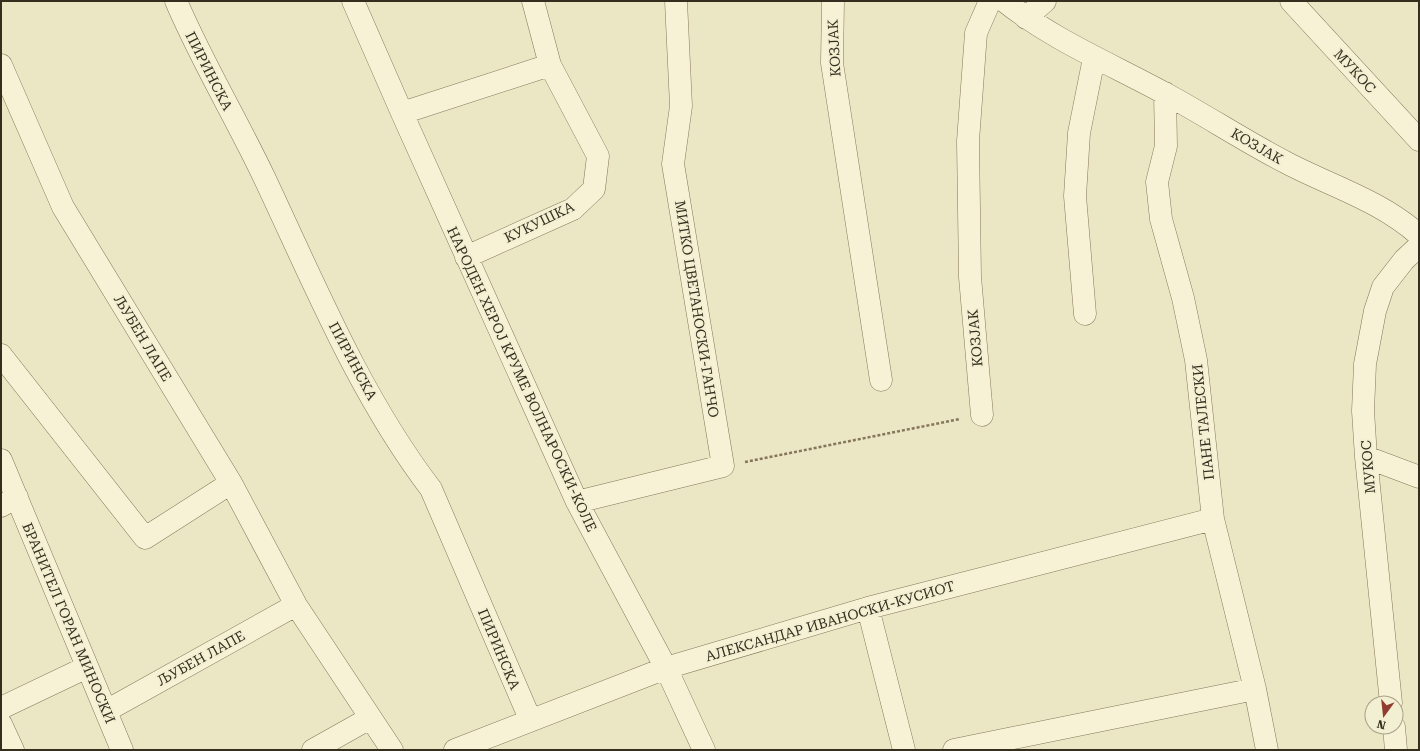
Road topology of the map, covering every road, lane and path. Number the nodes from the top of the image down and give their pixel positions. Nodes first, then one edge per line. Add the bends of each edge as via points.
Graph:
1 (176, 1) edge
2 (353, 1) edge
3 (532, 1) edge
4 (676, 1) edge
5 (832, 1) edge
6 (990, 1) edge
7 (1004, 1) edge
8 (1045, 1) edge
9 (1291, 1) edge
10 (1026, 18) junction
11 (1094, 58) junction
12 (1, 64) edge
13 (550, 65) junction
14 (1165, 93) junction
15 (402, 113) junction
16 (1419, 140) edge
17 (1419, 235) edge
18 (1419, 246) edge
19 (466, 257) junction
20 (1085, 314) dead end
21 (1, 355) edge
22 (881, 380) dead end
23 (982, 415) joint
24 (1366, 457) junction
25 (1, 460) edge
26 (723, 466) junction
27 (1419, 477) edge
28 (231, 483) junction
29 (9, 501) edge
30 (577, 502) junction
31 (1213, 519) junction
32 (296, 605) junction
33 (868, 608) junction
34 (87, 666) junction
35 (666, 668) junction
36 (1255, 689) junction
37 (1390, 695) edge
38 (1, 708) edge
39 (106, 711) junction
40 (370, 718) junction
41 (530, 720) junction
42 (1, 724) edge
43 (1395, 735) edge
44 (13, 750) edge
45 (122, 750) edge
46 (313, 750) edge
47 (392, 750) edge
48 (455, 750) edge
49 (704, 750) edge
50 (904, 750) edge
51 (954, 750) edge
52 (1267, 750) edge
53 (1396, 750) edge

1 - 41 street, ПИРИНСКА via 194,43 260,168 350,358 406,456 431,490
2 - 15 street, НАРОДЕН ХЕРОЈ КРУМЕ ВОЛНАРОСКИ-КОЛЕ
3 - 13 street, КУКУШКА
4 - 26 street, МИТКО ЦВЕТАНОСКИ-ГАНЧО via 681,106 673,164
5 - 22 street, КОЗЈАК via 832,63
6 - 23 street, КОЗЈАК via 976,33 968,141 970,277
7 - 10 street, КОЗЈАК
8 - 10 street
9 - 16 street, МУКОС
10 - 11 street, КОЗЈАК
11 - 14 street, КОЗЈАК
11 - 20 street via 1079,133 1075,196
12 - 28 street, ЉУБЕН ЛАПЕ via 63,207
13 - 15 street
13 - 19 street, КУКУШКА via 598,156 594,189 572,209
14 - 17 street, КОЗЈАК via 1287,164 1371,202 1401,220
14 - 31 street, ПАНЕ ТАЛЕСКИ via 1166,146 1156,182 1161,219 1184,298 1196,360
15 - 19 street, НАРОДЕН ХЕРОЈ КРУМЕ ВОЛНАРОСКИ-КОЛЕ
18 - 24 street, МУКОС via 1383,286 1374,310 1365,364 1363,410
19 - 30 street, НАРОДЕН ХЕРОЈ КРУМЕ ВОЛНАРОСКИ-КОЛЕ
21 - 28 street via 145,538
23 - 26 path
24 - 27 street
24 - 37 street, МУКОС
25 - 29 street, БРАНИТЕЛ ГОРАН МИНОСКИ
26 - 30 street
28 - 32 street, ЉУБЕН ЛАПЕ
29 - 34 street, БРАНИТЕЛ ГОРАН МИНОСКИ
30 - 35 street, НАРОДЕН ХЕРОЈ КРУМЕ ВОЛНАРОСКИ-КОЛЕ
31 - 33 street, АЛЕКСАНДАР ИВАНОСКИ-КУСИОТ
31 - 36 street, ПАНЕ ТАЛЕСКИ
32 - 39 street, ЉУБЕН ЛАПЕ
32 - 40 street, ЉУБЕН ЛАПЕ
33 - 35 street, АЛЕКСАНДАР ИВАНОСКИ-КУСИОТ
33 - 50 street
34 - 38 street
34 - 39 street, БРАНИТЕЛ ГОРАН МИНОСКИ
35 - 41 street, АЛЕКСАНДАР ИВАНОСКИ-КУСИОТ
35 - 49 street, НАРОДЕН ХЕРОЈ КРУМЕ ВОЛНАРОСКИ-КОЛЕ
36 - 51 street
36 - 52 street, ПАНЕ ТАЛЕСКИ
39 - 45 street, БРАНИТЕЛ ГОРАН МИНОСКИ
40 - 46 street
40 - 47 street, ЉУБЕН ЛАПЕ
41 - 48 street, АЛЕКСАНДАР ИВАНОСКИ-КУСИОТ
42 - 44 street
43 - 53 street

